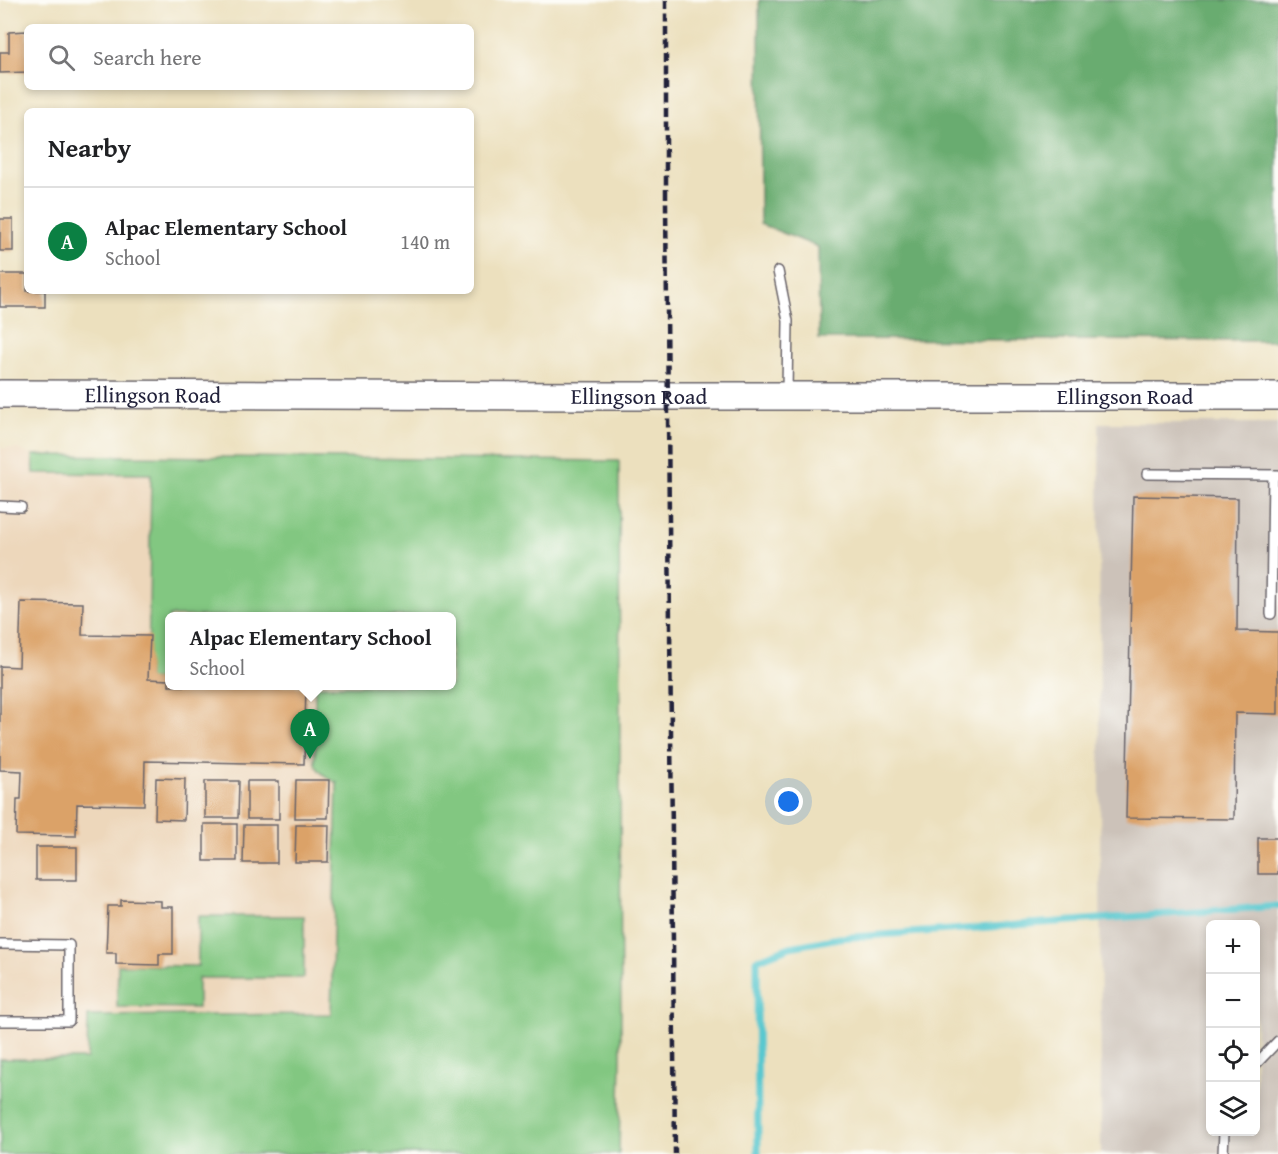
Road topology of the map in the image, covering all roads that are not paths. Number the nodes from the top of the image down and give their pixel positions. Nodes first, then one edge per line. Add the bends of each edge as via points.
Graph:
1 (778, 271) dead end
2 (0, 393) edge
3 (787, 396) junction
4 (1278, 396) edge
5 (1147, 474) dead end
6 (1276, 475) edge
7 (0, 506) edge
8 (21, 507) dead end
9 (1271, 614) dead end
10 (0, 944) edge
11 (0, 1021) edge
12 (1278, 1041) edge
13 (1260, 1060) edge
14 (1224, 1136) edge
15 (1223, 1154) edge

1 - 3 lane via 788,321
2 - 3 main road, Ellingson Road
3 - 4 main road, Ellingson Road
5 - 6 lane
6 - 9 lane
7 - 8 lane
10 - 11 lane via 69,945 69,1021
12 - 13 lane
14 - 15 lane

